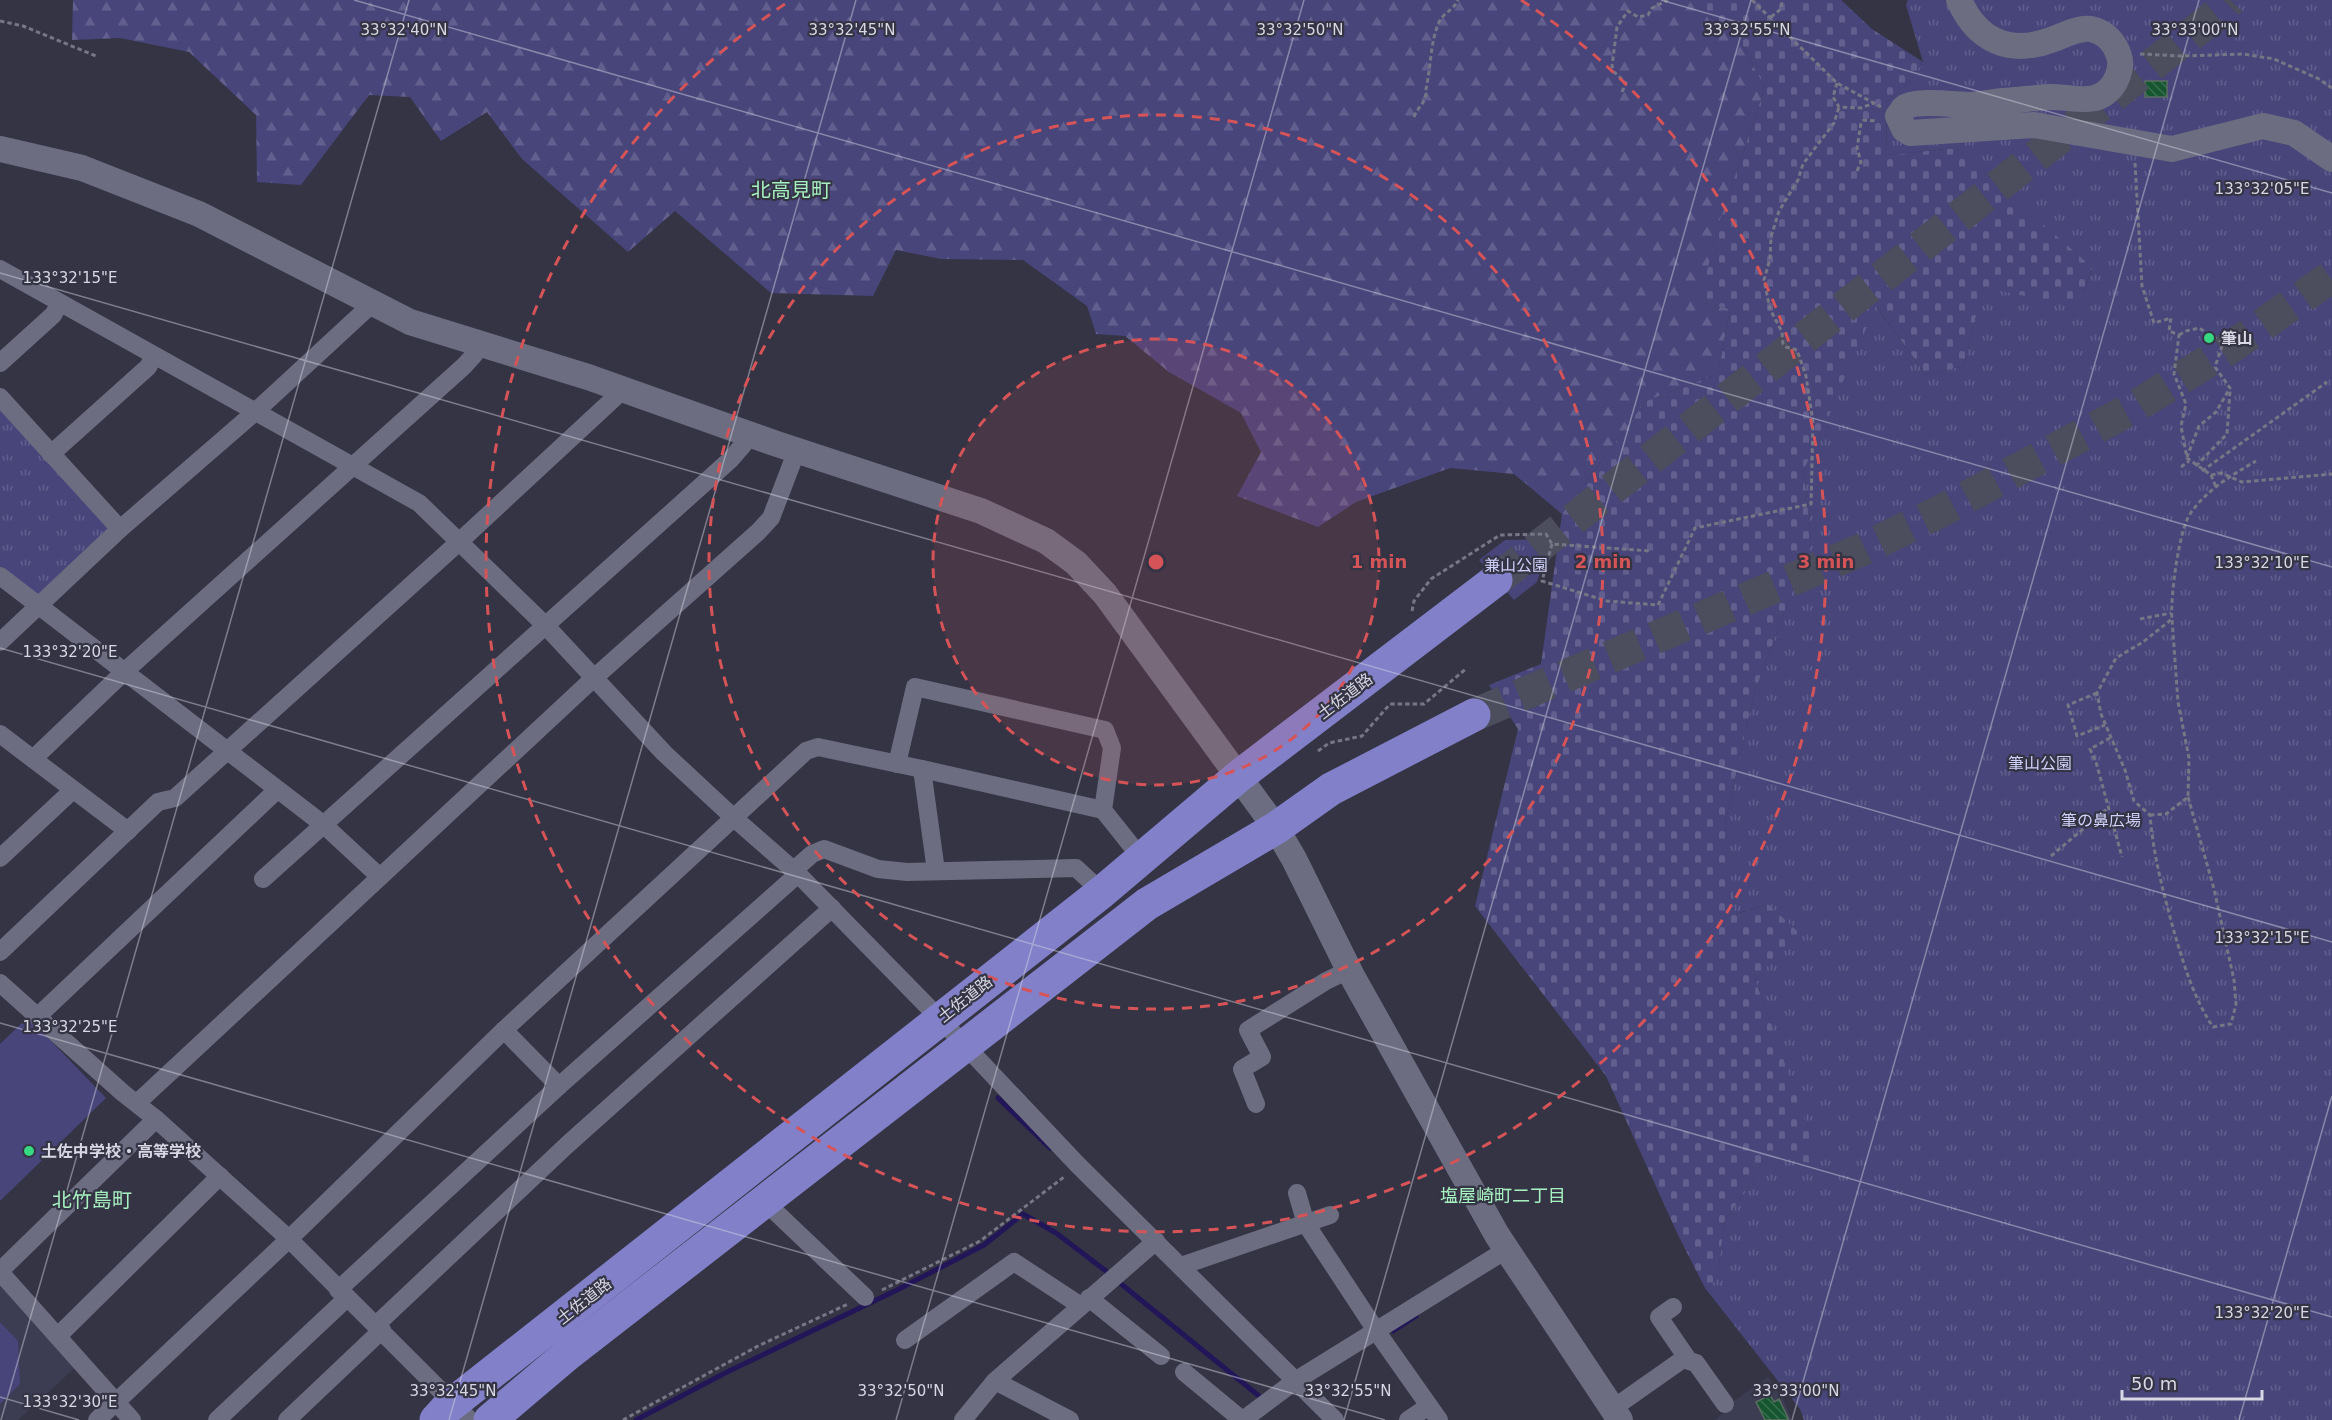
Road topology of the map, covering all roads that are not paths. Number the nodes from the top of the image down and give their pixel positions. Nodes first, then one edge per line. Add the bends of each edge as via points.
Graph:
1 (1959, 0) edge
2 (0, 149) edge
3 (2332, 159) edge
4 (0, 269) edge
5 (60, 303) junction
6 (372, 304) junction
7 (478, 343) junction
8 (154, 356) junction
9 (0, 363) edge
10 (623, 390) junction
11 (0, 397) edge
12 (255, 412) junction
13 (748, 433) junction
14 (797, 450) junction
15 (51, 454) junction
16 (352, 467) junction
17 (120, 529) junction
18 (459, 542) junction
19 (0, 576) edge
20 (1496, 580) tunnel mouth
21 (40, 606) junction
22 (545, 625) junction
23 (0, 642) edge
24 (124, 672) junction
25 (595, 677) junction
26 (1474, 715) tunnel mouth
27 (0, 734) edge
28 (225, 751) junction
29 (33, 759) junction
30 (897, 764) junction
31 (922, 769) junction
32 (1239, 776) junction
33 (73, 790) junction
34 (277, 790) junction
35 (1102, 810) junction
36 (734, 818) junction
37 (324, 825) junction
38 (1276, 828) junction
39 (128, 831) junction
40 (0, 858) edge
41 (1142, 859) junction
42 (936, 871) junction
43 (796, 872) junction
44 (380, 877) junction
45 (263, 879) dead end
46 (1102, 892) junction
47 (832, 908) junction
48 (0, 952) edge
49 (1349, 970) junction
50 (0, 983) edge
51 (38, 1016) junction
52 (940, 1019) junction
53 (504, 1030) junction
54 (964, 1045) junction
55 (559, 1086) junction
56 (137, 1103) junction
57 (1256, 1104) dead end
58 (156, 1119) junction
59 (220, 1176) junction
60 (1297, 1193) dead end
61 (764, 1201) junction
62 (1330, 1215) dead end
63 (1306, 1224) junction
64 (289, 1239) junction
65 (1156, 1241) junction
66 (1506, 1250) junction
67 (1181, 1266) junction
68 (0, 1271) edge
69 (342, 1294) junction
70 (865, 1297) dead end
71 (1085, 1302) junction
72 (1672, 1307) dead end
73 (379, 1327) junction
74 (1377, 1332) junction
75 (58, 1336) junction
76 (904, 1340) dead end
77 (1161, 1356) dead end
78 (1686, 1357) junction
79 (1184, 1372) dead end
80 (995, 1380) junction
81 (1295, 1381) junction
82 (116, 1402) junction
83 (1725, 1404) dead end
84 (1434, 1413) edge
85 (1616, 1414) edge
86 (453, 1415) edge
87 (97, 1420) edge
88 (132, 1420) edge
89 (217, 1420) edge
90 (287, 1420) edge
91 (490, 1420) edge
92 (963, 1420) edge
93 (1070, 1420) edge
94 (1242, 1420) edge
95 (1335, 1420) edge
96 (1408, 1420) edge

1 - 3 street via 1973,24 1995,41 2011,46 2036,45 2090,29 2110,39 2118,53 2117,79 2104,95 2092,100 2051,97 1970,105 1917,104 1903,109 1899,119 1910,133 2034,125 2172,149 2263,126 2294,133
2 - 6 street via 82,168 199,214
4 - 5 street
5 - 8 street
5 - 9 street via 53,315
6 - 7 street via 410,322
6 - 12 street
7 - 10 street
7 - 16 street via 464,366
8 - 12 street
8 - 15 street via 147,367
10 - 13 street
10 - 18 street
11 - 15 street
12 - 16 street
12 - 17 street
13 - 14 street
13 - 22 street via 730,460
14 - 25 street via 771,518
14 - 32 street via 981,511 1046,541 1076,563 1105,594
15 - 17 street
16 - 18 street via 419,503
16 - 24 street
17 - 21 street
18 - 22 street
18 - 28 street
19 - 21 street
20 - 32 highway, 土佐道路
21 - 23 street
21 - 24 street
22 - 25 street
22 - 37 street
24 - 28 street
24 - 29 street
25 - 36 street via 664,753
25 - 44 street
26 - 38 highway, 土佐道路 via 1331,789
27 - 29 street
28 - 34 street
28 - 39 street via 175,798 158,802
29 - 33 street
30 - 31 street
30 - 35 street via 915,687 1105,730 1112,748
30 - 36 street via 818,747 806,752
31 - 35 street
31 - 42 street
32 - 38 street
32 - 41 highway, 土佐道路
33 - 39 street
33 - 40 street
34 - 37 street
34 - 51 street
35 - 41 street
36 - 43 street
36 - 53 street
37 - 44 street
37 - 45 street
38 - 49 street
38 - 54 highway, 土佐道路 via 1147,904
39 - 48 street
41 - 46 highway, 土佐道路
42 - 43 street via 878,869 824,849 812,854
42 - 46 street via 1076,868
43 - 47 street
43 - 55 street
44 - 56 street
46 - 52 highway, 土佐道路
47 - 52 street
47 - 73 street via 567,1145
49 - 57 street via 1248,1030 1262,1057 1242,1068
49 - 66 street
50 - 51 street
51 - 56 street
52 - 54 street
52 - 86 highway, 土佐道路
53 - 55 street
53 - 64 street
54 - 61 highway, 土佐道路
54 - 65 street
55 - 69 street
56 - 58 street
58 - 59 street
58 - 68 street
59 - 64 street
59 - 75 street
60 - 63 street
61 - 70 street
61 - 91 highway, 土佐道路
62 - 63 street
63 - 67 street
63 - 74 street
64 - 69 street
64 - 82 street
65 - 67 street
65 - 71 street
66 - 74 street
66 - 85 street
67 - 81 street
68 - 75 street
69 - 73 street
69 - 89 street
71 - 76 street via 1014,1262
71 - 77 street
71 - 80 street
72 - 78 street via 1659,1317
73 - 86 street
73 - 90 street
74 - 81 street
74 - 84 street
75 - 82 street
78 - 83 street via 1696,1363
78 - 85 street
79 - 94 street
80 - 92 street
80 - 93 street
81 - 94 street
81 - 95 street
82 - 87 street
82 - 88 street
84 - 96 street

